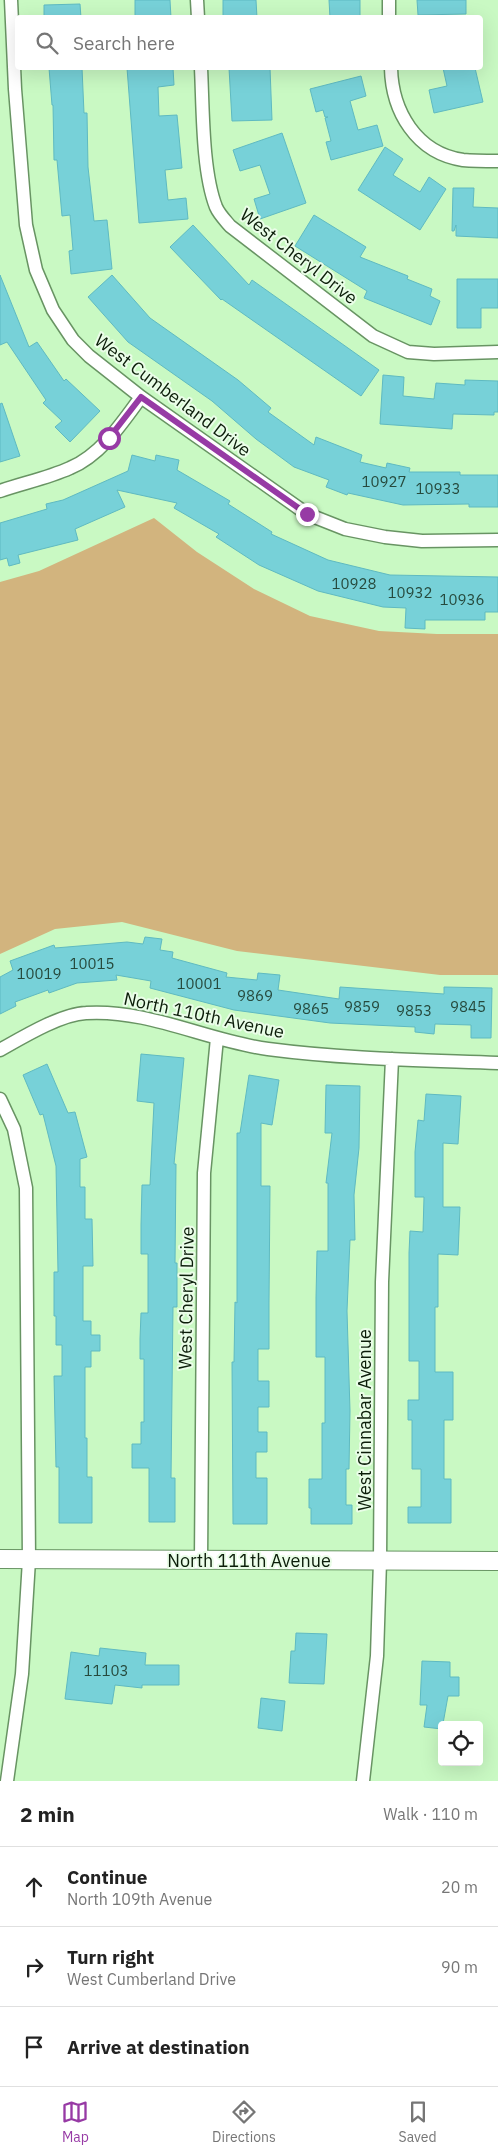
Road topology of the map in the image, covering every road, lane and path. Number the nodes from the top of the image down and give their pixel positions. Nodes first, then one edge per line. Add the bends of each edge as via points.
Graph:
1 (11, 0) edge
2 (197, 0) edge
3 (389, 0) edge
4 (198, 15) edge
5 (389, 15) edge
6 (201, 70) edge
7 (391, 70) edge
8 (498, 161) edge
9 (498, 352) edge
10 (141, 397) junction
11 (0, 491) edge
12 (498, 540) edge
13 (217, 1038) junction
14 (0, 1050) edge
15 (392, 1059) junction
16 (498, 1063) edge
17 (0, 1100) edge
18 (0, 1559) edge
19 (29, 1560) junction
20 (201, 1560) junction
21 (380, 1561) junction
22 (498, 1561) edge
23 (7, 1781) edge
24 (363, 1781) edge

1 - 10 street, West Cumberland Drive via 26,225 36,270 53,310 73,340
2 - 4 street
3 - 5 street
6 - 9 street, West Cheryl Drive via 212,196 230,226 373,336 408,352
7 - 8 street via 391,87 398,108 409,128 424,144 462,160
10 - 11 street via 109,438 72,468
10 - 12 street, West Cumberland Drive via 307,514 345,529 385,537 422,541
13 - 14 street, North 110th Avenue via 132,1015 85,1012 47,1024
13 - 15 street, North 110th Avenue via 266,1049
13 - 20 street, West Cheryl Drive via 204,1173
15 - 16 street, North 110th Avenue
15 - 21 street, West Cinnabar Avenue via 382,1282
17 - 19 street via 14,1129 26,1188
18 - 19 street, North 111th Avenue
19 - 20 street, North 111th Avenue
19 - 23 street via 22,1674
20 - 21 street, North 111th Avenue
21 - 22 street, North 111th Avenue
21 - 24 street, West Cinnabar Avenue via 377,1656

